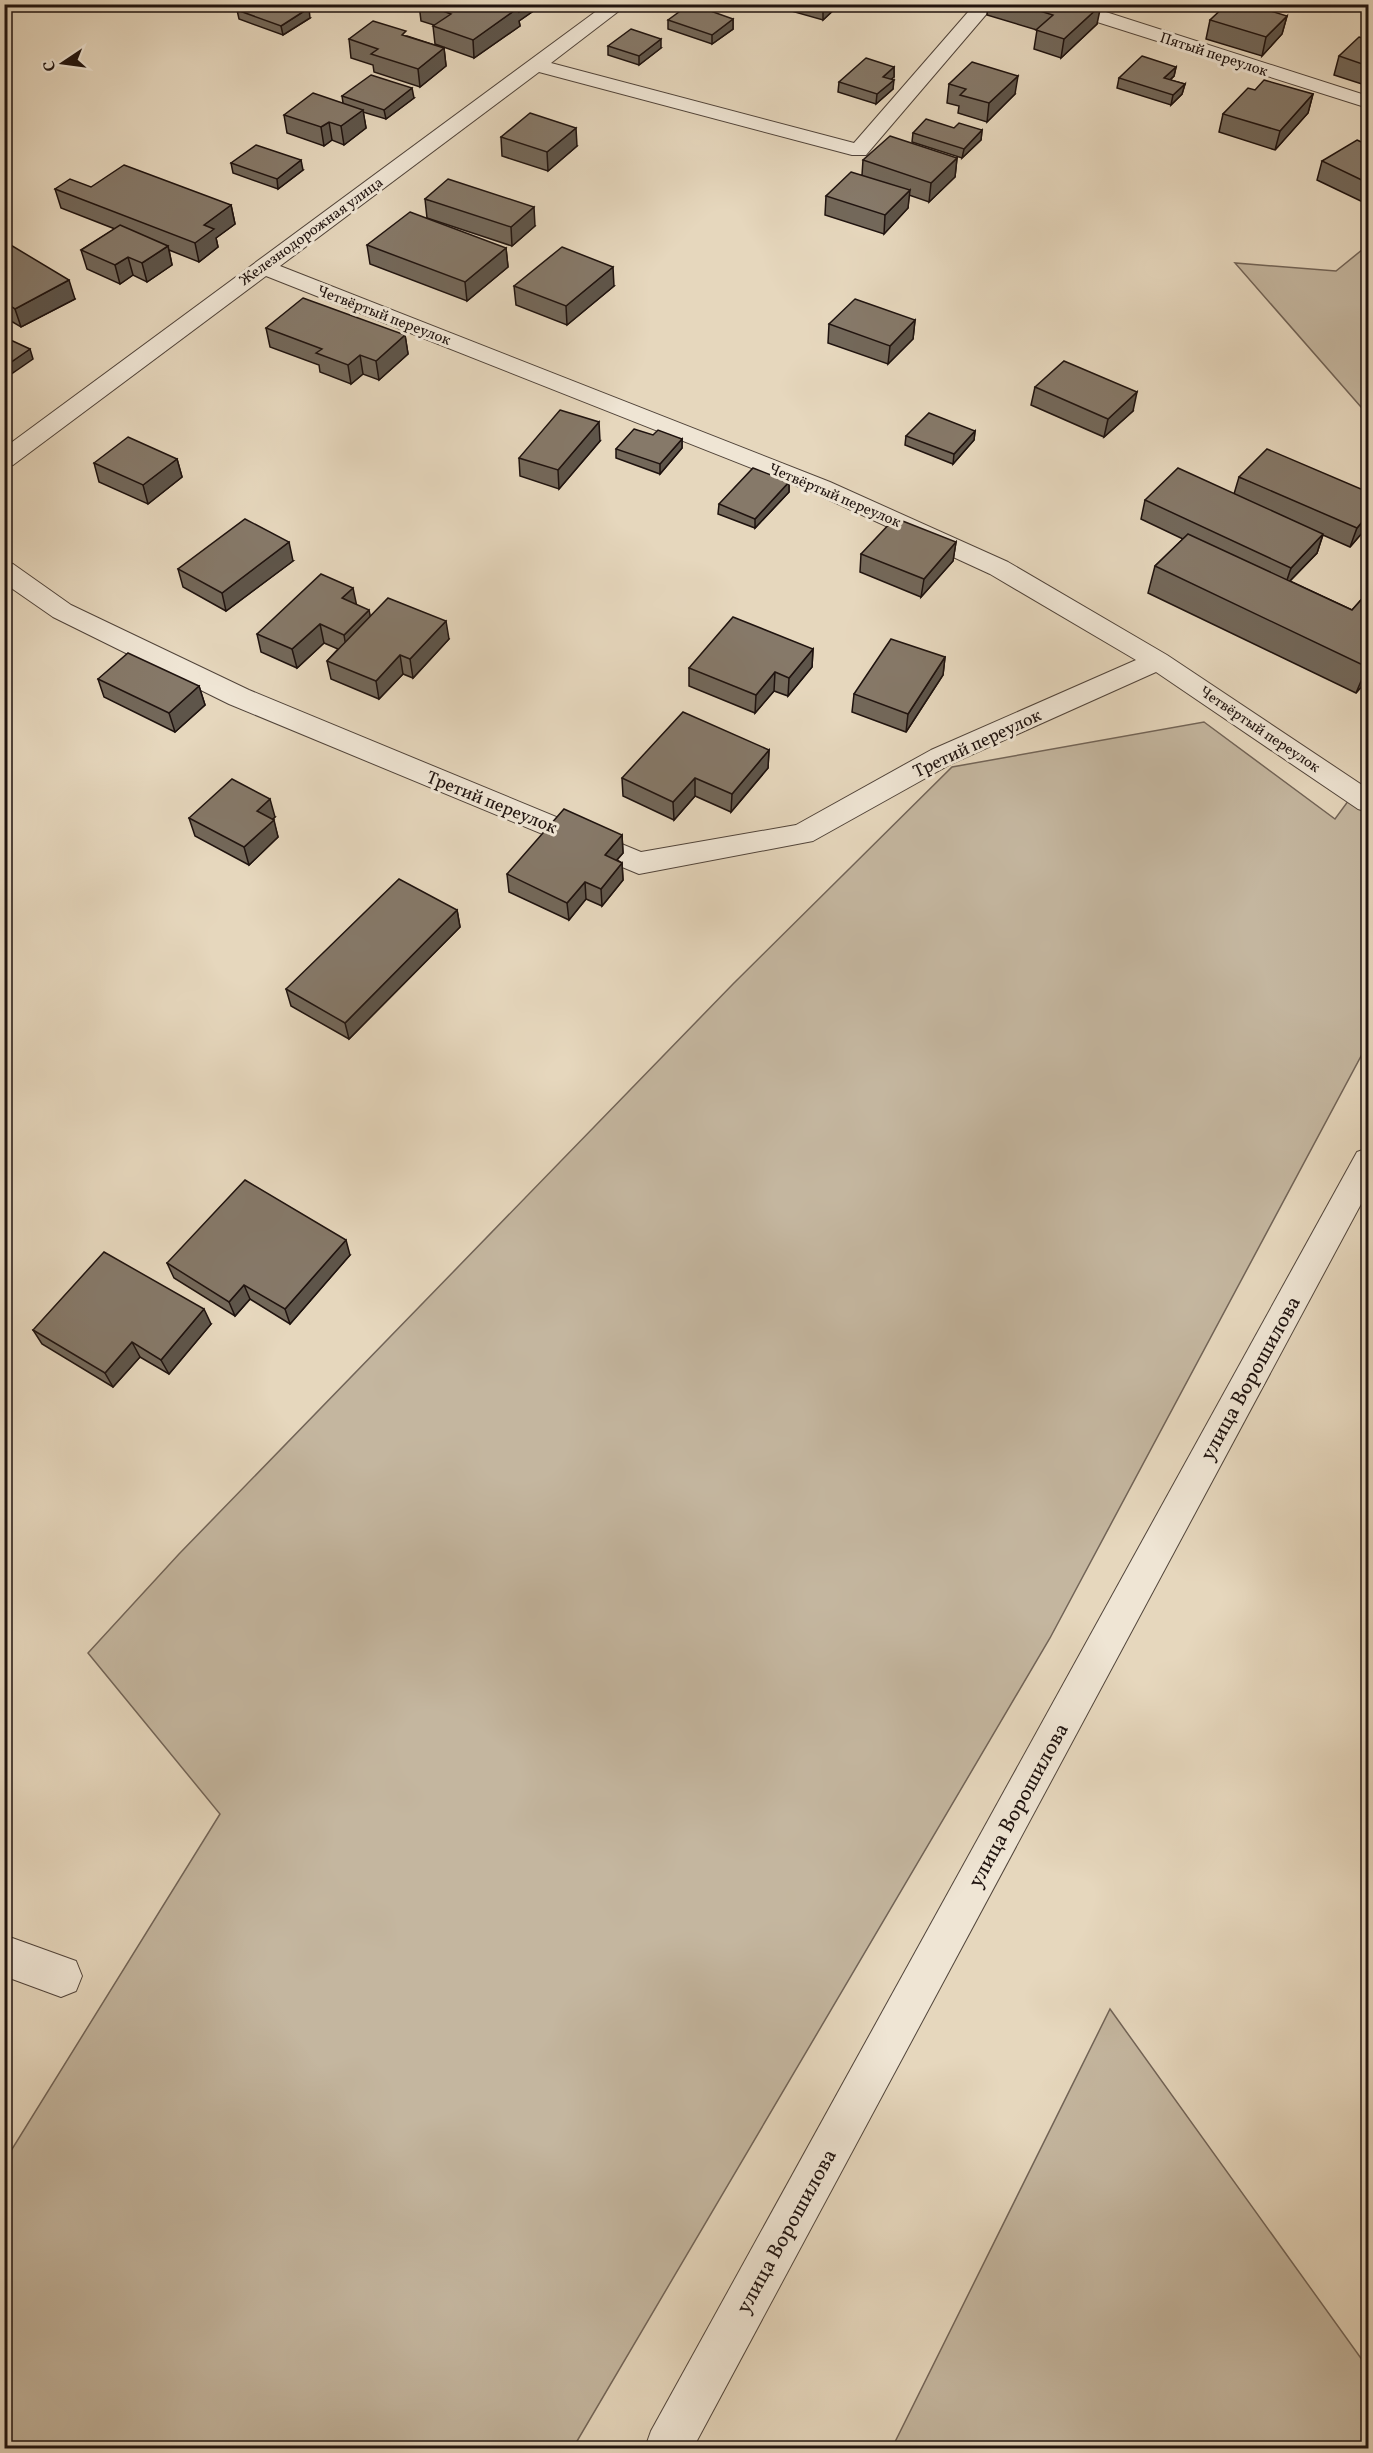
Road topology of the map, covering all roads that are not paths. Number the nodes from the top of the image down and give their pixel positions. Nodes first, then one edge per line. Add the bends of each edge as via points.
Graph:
1 (619, 4) edge
2 (986, 4) edge
3 (1060, 4) edge
4 (538, 66) junction
5 (1368, 102) edge
6 (262, 267) junction
7 (4, 460) edge
8 (4, 570) edge
9 (1158, 661) junction
10 (1368, 802) edge
11 (1368, 1161) edge
12 (4, 1954) edge
13 (61, 1976) dead end
14 (668, 2448) edge

1 - 4 street, Железнодорожная улица
2 - 4 street via 859,151
3 - 5 street, Пятый переулок
4 - 6 street, Железнодорожная улица
6 - 7 street, Железнодорожная улица
6 - 9 street, Четвёртый переулок via 821,487 999,568
8 - 9 street, Третий переулок via 62,611 239,697 639,863 803,834 941,758
9 - 10 street, Четвёртый переулок
11 - 14 street, улица Ворошилова
12 - 13 street

